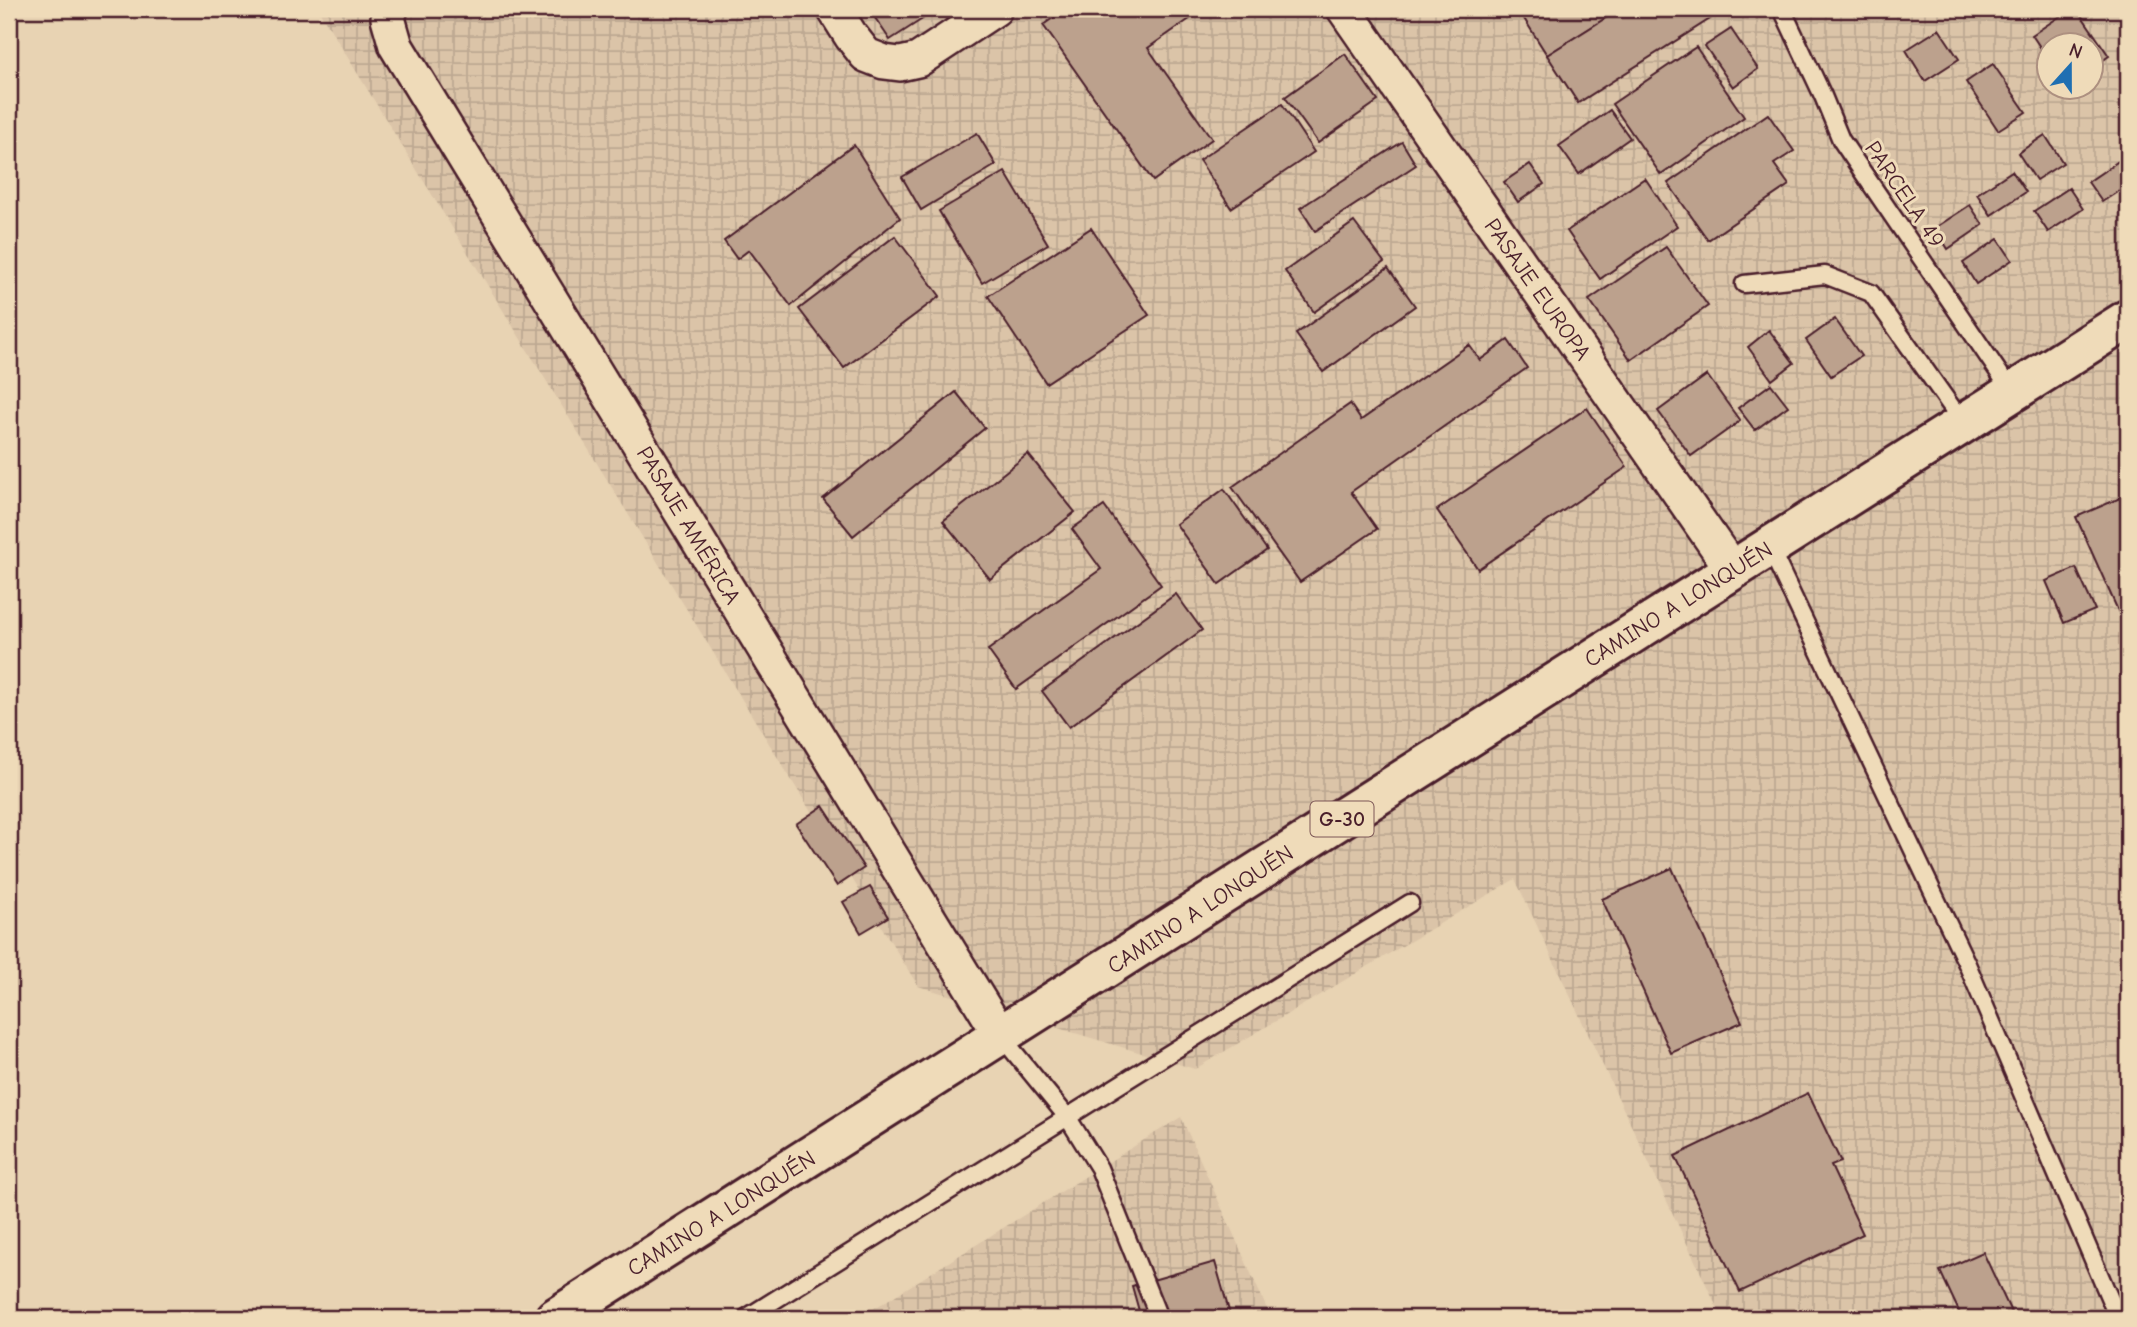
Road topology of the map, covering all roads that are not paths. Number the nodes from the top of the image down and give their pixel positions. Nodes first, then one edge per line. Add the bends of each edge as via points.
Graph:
1 (834, 9) edge
2 (995, 9) edge
3 (1344, 9) edge
4 (1782, 9) edge
5 (387, 12) edge
6 (1744, 284) dead end
7 (2128, 319) edge
8 (2012, 392) junction
9 (1963, 423) junction
10 (1769, 546) junction
11 (1732, 569) junction
12 (1410, 903) dead end
13 (1002, 1036) junction
14 (1068, 1118) junction
15 (555, 1318) edge
16 (746, 1318) edge
17 (1159, 1318) edge
18 (2118, 1318) edge

1 - 2 street via 866,55 900,64 918,60
3 - 11 street, PASAJE EUROPA
4 - 8 lane, PARCELA 49 via 1841,140
5 - 13 street, PASAJE AMÉRICA via 396,46
6 - 9 lane via 1825,275 1871,293
7 - 8 main road, CAMINO A LONQUÉN / G-30
8 - 9 main road, CAMINO A LONQUÉN / G-30
9 - 10 main road, CAMINO A LONQUÉN / G-30
10 - 11 main road, CAMINO A LONQUÉN / G-30
10 - 18 lane via 1967,964
11 - 13 main road, CAMINO A LONQUÉN / G-30
12 - 14 lane
13 - 14 lane
13 - 15 main road, CAMINO A LONQUÉN / G-30
14 - 16 lane
14 - 17 lane via 1098,1168

